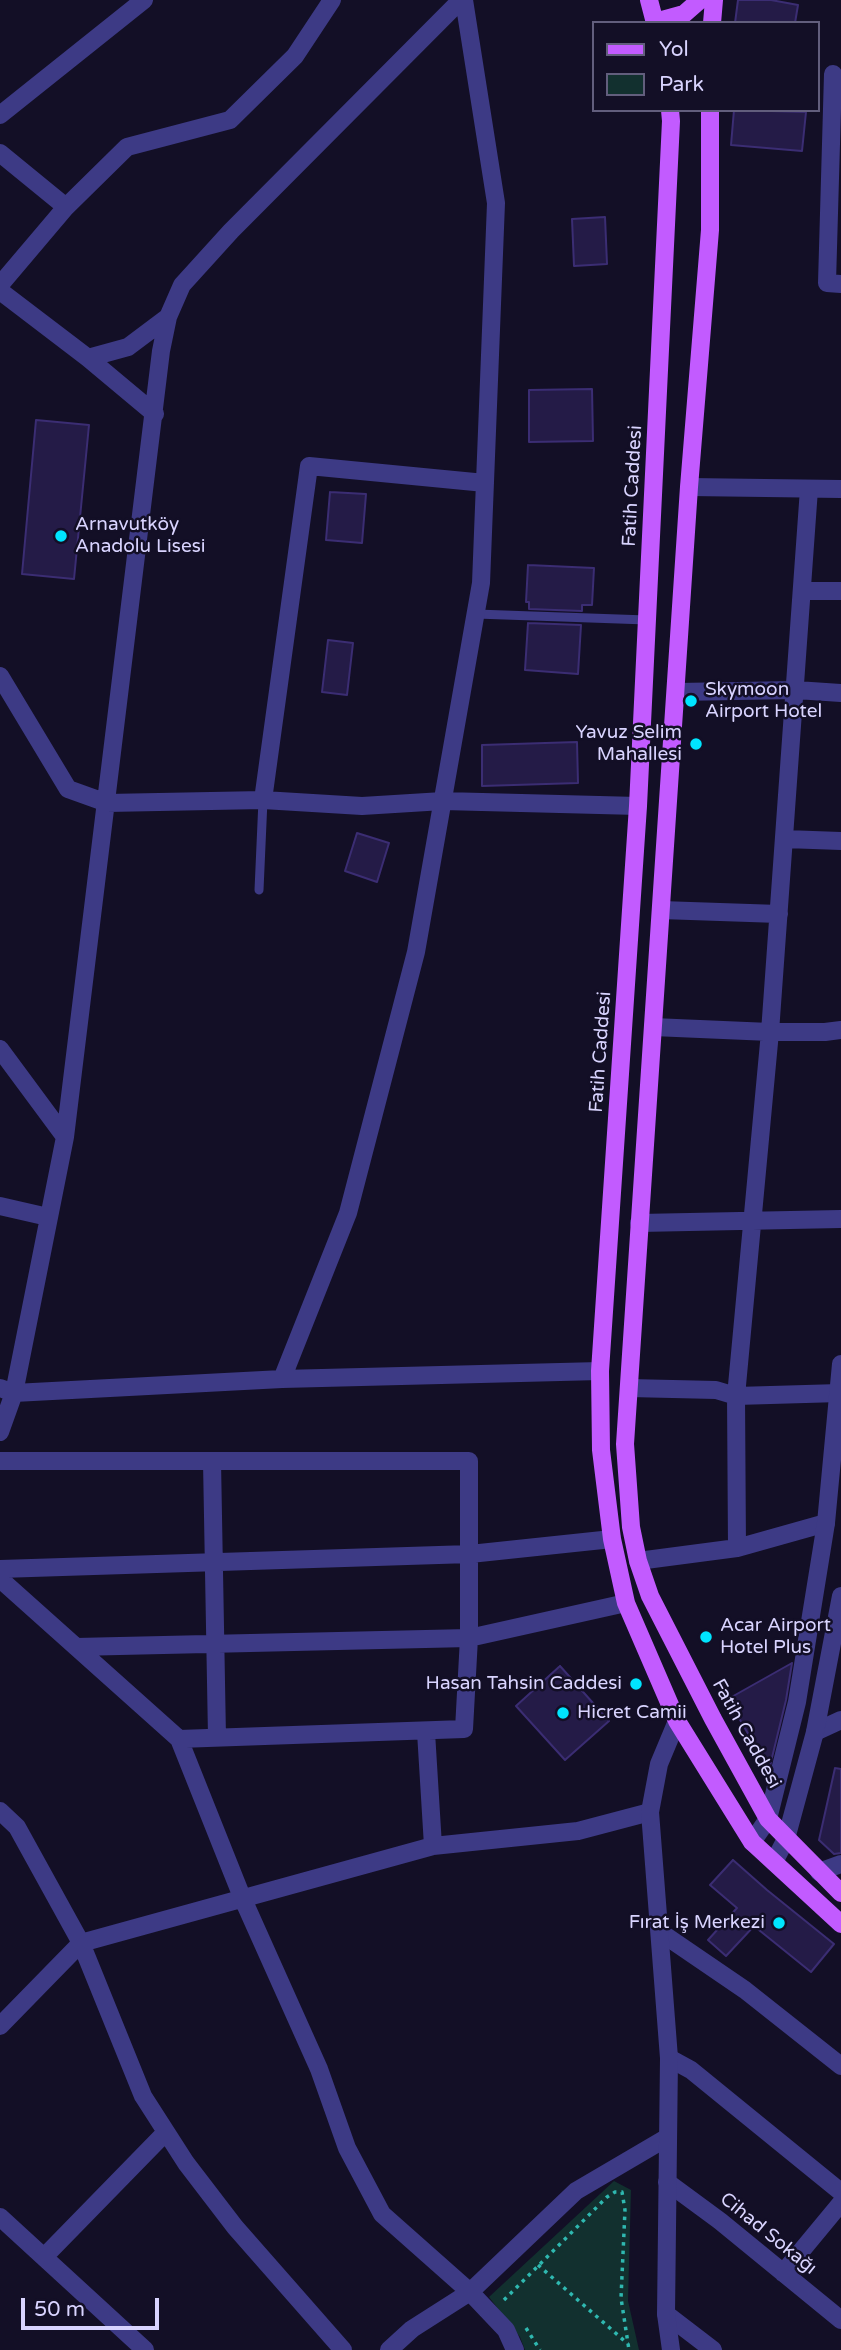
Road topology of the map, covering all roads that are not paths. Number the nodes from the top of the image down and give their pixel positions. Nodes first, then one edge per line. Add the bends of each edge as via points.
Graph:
1 (144, 0) edge
2 (332, 0) edge
3 (463, 0) edge
4 (649, 0) edge
5 (699, 0) edge
6 (714, 0) edge
7 (655, 21) edge
8 (659, 21) edge
9 (712, 21) edge
10 (831, 74) edge
11 (670, 112) edge
12 (710, 112) edge
13 (0, 115) edge
14 (0, 153) edge
15 (66, 208) junction
16 (841, 284) edge
17 (0, 288) edge
18 (168, 317) junction
19 (88, 358) junction
20 (155, 414) junction
21 (485, 482) junction
22 (690, 487) junction
23 (809, 489) junction
24 (841, 489) edge
25 (803, 591) junction
26 (841, 592) edge
27 (476, 614) junction
28 (647, 620) junction
29 (0, 676) edge
30 (796, 690) junction
31 (677, 692) junction
32 (841, 693) edge
33 (263, 800) junction
34 (443, 801) junction
35 (107, 803) junction
36 (638, 806) junction
37 (785, 838) junction
38 (841, 841) edge
39 (259, 890) dead end
40 (661, 910) junction
41 (779, 914) junction
42 (653, 1027) junction
43 (841, 1030) edge
44 (770, 1032) junction
45 (0, 1049) edge
46 (65, 1137) junction
47 (0, 1206) edge
48 (48, 1217) junction
49 (841, 1220) edge
50 (752, 1221) junction
51 (639, 1223) junction
52 (841, 1364) edge
53 (600, 1371) junction
54 (282, 1379) junction
55 (629, 1388) junction
56 (7, 1391) edge
57 (839, 1393) edge
58 (736, 1396) junction
59 (0, 1432) edge
60 (0, 1461) edge
61 (212, 1461) junction
62 (827, 1523) junction
63 (612, 1539) junction
64 (737, 1548) junction
65 (470, 1554) junction
66 (638, 1561) junction
67 (214, 1562) junction
68 (0, 1569) edge
69 (0, 1579) edge
70 (841, 1596) edge
71 (625, 1603) junction
72 (469, 1638) junction
73 (215, 1644) junction
74 (75, 1647) junction
75 (841, 1720) edge
76 (677, 1721) junction
77 (426, 1732) junction
78 (815, 1732) junction
79 (217, 1737) junction
80 (179, 1738) junction
81 (0, 1811) edge
82 (650, 1812) junction
83 (768, 1819) junction
84 (786, 1839) junction
85 (752, 1842) junction
86 (433, 1846) junction
87 (774, 1862) junction
88 (841, 1864) edge
89 (819, 1872) junction
90 (841, 1893) edge
91 (242, 1897) junction
92 (841, 1923) edge
93 (660, 1932) junction
94 (81, 1942) junction
95 (0, 2026) edge
96 (669, 2058) junction
97 (841, 2066) edge
98 (166, 2132) junction
99 (668, 2137) junction
100 (667, 2182) junction
101 (841, 2192) edge
102 (841, 2203) edge
103 (0, 2217) edge
104 (44, 2258) junction
105 (783, 2273) junction
106 (470, 2292) junction
107 (666, 2314) junction
108 (841, 2320) edge
109 (145, 2350) edge
110 (343, 2350) edge
111 (389, 2350) edge
112 (515, 2350) edge
113 (671, 2350) edge
114 (713, 2350) edge

1 - 13 street
2 - 15 street via 295,56 230,120 127,147
3 - 18 street via 231,231 182,285
3 - 21 street via 496,203
4 - 7 main road
5 - 8 main road via 684,14
6 - 9 main road
10 - 16 street via 827,283
11 - 28 main road, Fatih Caddesi
12 - 22 main road, Fatih Caddesi via 709,230
14 - 15 street
15 - 17 street
17 - 19 street
18 - 19 street via 128,347
18 - 20 street
19 - 20 street
20 - 35 street
21 - 27 street
21 - 33 street via 309,466
22 - 23 street
22 - 31 main road, Fatih Caddesi
23 - 24 street
23 - 25 street
25 - 26 street
25 - 30 street
27 - 28 lane
27 - 34 street
28 - 36 main road, Fatih Caddesi
29 - 35 street via 68,789
30 - 31 street
30 - 32 street
30 - 37 street
31 - 40 main road, Fatih Caddesi
33 - 34 street via 362,806
33 - 35 street
33 - 39 lane
34 - 36 street
34 - 54 street via 416,952 348,1213
35 - 46 street
36 - 53 main road, Fatih Caddesi
37 - 38 street
37 - 41 street
40 - 41 street
40 - 42 main road, Fatih Caddesi
41 - 44 street
42 - 44 street
42 - 51 main road, Fatih Caddesi
43 - 44 street
44 - 50 street
45 - 46 street
46 - 48 street
47 - 48 street
48 - 56 street
49 - 50 street
50 - 51 street
50 - 58 street
51 - 55 main road, Fatih Caddesi
52 - 57 street
53 - 54 street
53 - 63 main road, Fatih Caddesi via 601,1450
54 - 56 street
55 - 58 street via 716,1390
55 - 66 main road, Fatih Caddesi via 625,1444
56 - 59 street
57 - 58 street
57 - 62 street
58 - 64 street
60 - 61 street
61 - 65 street via 469,1461
61 - 67 street
62 - 64 street
62 - 83 street via 797,1702
63 - 65 street
63 - 71 main road, Fatih Caddesi
64 - 66 street
65 - 67 street
65 - 72 street
66 - 83 main road, Fatih Caddesi via 650,1596
67 - 68 street
67 - 73 street
69 - 74 street
70 - 78 street
71 - 72 street
71 - 76 main road, Fatih Caddesi
72 - 73 street
72 - 77 street via 464,1730
73 - 74 street
73 - 79 street
74 - 80 street
75 - 78 street
76 - 82 street via 659,1763
76 - 85 main road, Fatih Caddesi
77 - 79 street
77 - 86 street
78 - 84 street
79 - 80 street
80 - 91 street
81 - 94 street via 17,1827
82 - 86 street via 578,1831
82 - 93 street
83 - 84 main road, Fatih Caddesi
83 - 85 street
84 - 87 street
84 - 89 main road, Fatih Caddesi
85 - 87 main road, Fatih Caddesi
86 - 91 street
87 - 92 main road, Fatih Caddesi
88 - 89 street
89 - 90 main road, Fatih Caddesi
91 - 94 street
91 - 106 street via 319,2069 347,2148 382,2214
93 - 96 street
93 - 97 street via 746,1990
94 - 95 street
94 - 98 street via 143,2096
96 - 99 street
96 - 101 street via 691,2070
98 - 104 street
98 - 110 street via 235,2227
99 - 100 street
99 - 106 street via 576,2191
100 - 105 street, Cihad Sokağı
100 - 107 street
102 - 105 street
103 - 104 street
104 - 109 street
105 - 108 street, Cihad Sokağı
106 - 111 street via 412,2329
106 - 112 street via 506,2330
107 - 113 street
107 - 114 street

